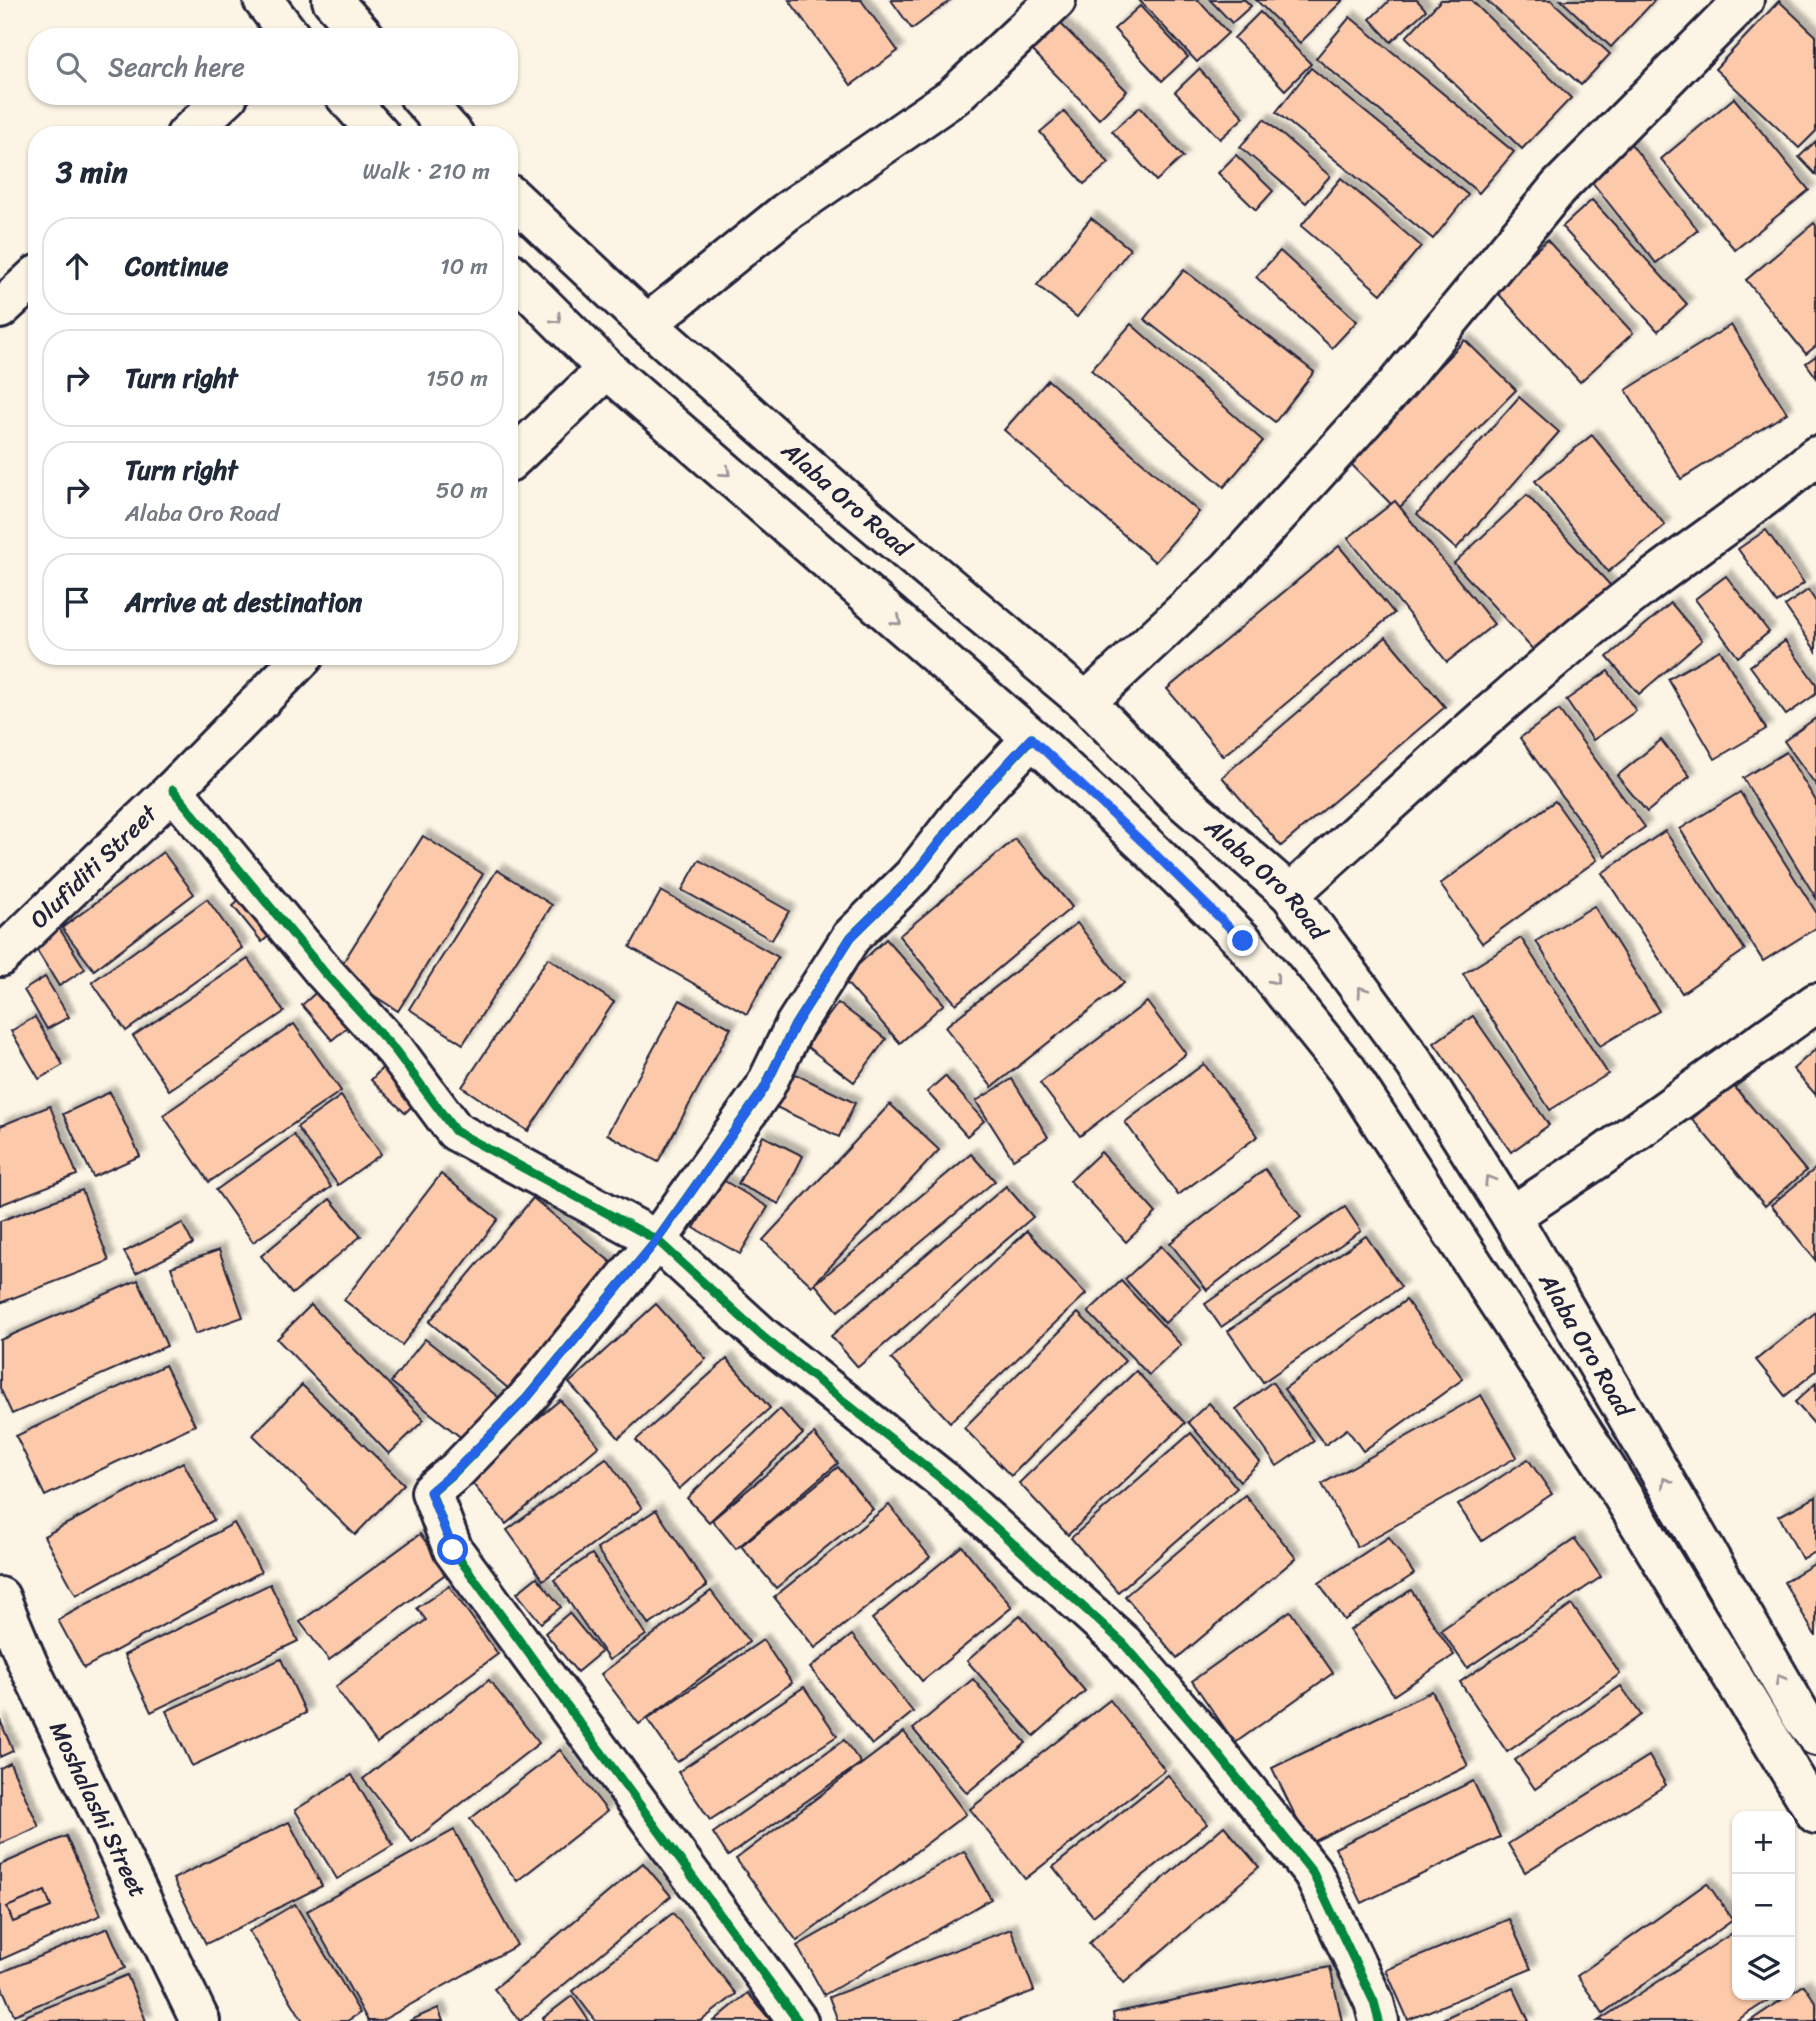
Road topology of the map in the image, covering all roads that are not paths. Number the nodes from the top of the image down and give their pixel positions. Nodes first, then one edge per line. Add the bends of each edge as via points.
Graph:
1 (263, 0) edge
2 (1056, 0) edge
3 (1744, 0) edge
4 (336, 1) edge
5 (284, 28) edge
6 (358, 28) edge
7 (218, 105) edge
8 (353, 105) edge
9 (427, 105) edge
10 (196, 126) edge
11 (372, 126) edge
12 (446, 126) edge
13 (518, 202) edge
14 (518, 280) edge
15 (28, 283) edge
16 (0, 309) edge
17 (647, 324) junction
18 (607, 369) junction
19 (518, 453) edge
20 (1816, 456) edge
21 (295, 665) edge
22 (1086, 702) junction
23 (1031, 738) junction
24 (173, 790) junction
25 (1290, 894) junction
26 (0, 957) edge
27 (1816, 1003) edge
28 (1511, 1216) junction
29 (657, 1240) junction
30 (0, 1597) edge
31 (1811, 1720) edge
32 (1816, 1814) edge
33 (200, 2021) edge
34 (798, 2021) edge
35 (1379, 2021) edge

1 - 5 street
2 - 17 street via 954,96 786,212
3 - 22 street via 1559,187 1397,384 1228,570
4 - 6 street
7 - 10 street
8 - 11 street
9 - 12 street
13 - 17 street, Alaba Oro Road
14 -> 18 street, Alaba Oro Road
15 - 16 street
17 - 22 street, Alaba Oro Road
18 - 19 street
18 -> 23 street, Alaba Oro Road
20 - 25 street via 1638,590 1474,727
21 - 24 street, Olufiditi Street
22 - 25 street, Alaba Oro Road via 1180,798
23 - 29 street via 961,814 913,876 851,937 795,1025 764,1089
23 -> 32 street, Alaba Oro Road via 1243,941 1347,1070 1602,1462
24 - 26 street, Olufiditi Street
24 - 29 street via 395,1050 456,1131
28 -> 25 street, Alaba Oro Road via 1416,1065
27 - 28 street
31 -> 28 street, Alaba Oro Road
29 - 34 street via 526,1399 430,1492 453,1550
29 - 35 street via 763,1338 944,1480 1123,1643 1314,1873
30 - 33 street, Moshalashi Street

